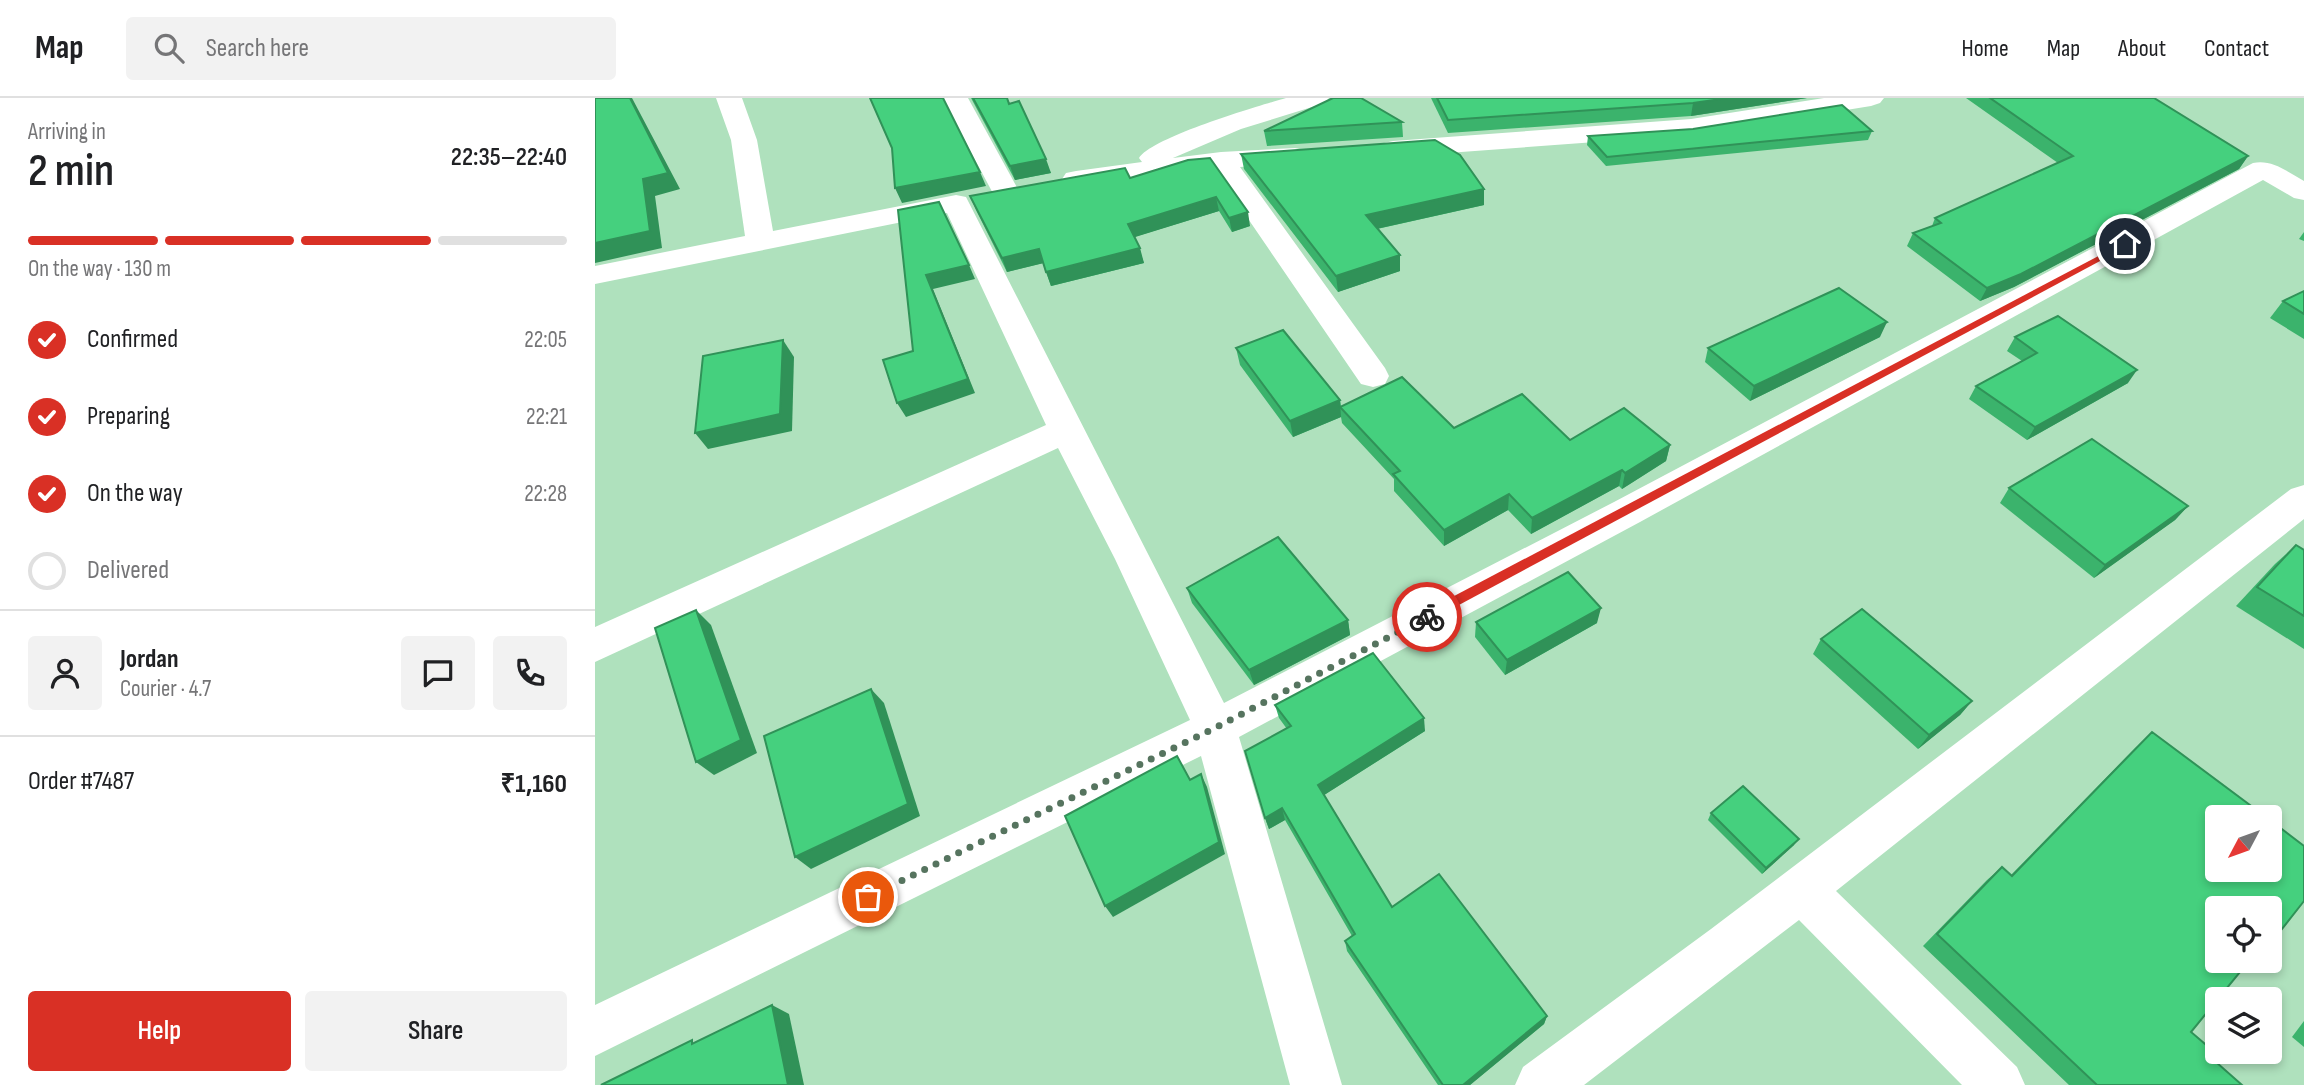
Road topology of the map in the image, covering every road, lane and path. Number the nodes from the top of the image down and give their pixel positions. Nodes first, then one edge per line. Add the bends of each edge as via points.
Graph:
1 (729, 98) edge
2 (955, 98) edge
3 (1316, 98) edge
4 (1871, 98) edge
5 (1375, 150) edge
6 (1321, 154) edge
7 (1221, 160) junction
8 (1125, 172) junction
9 (2304, 192) edge
10 (1006, 193) junction
11 (956, 203) junction
12 (761, 243) junction
13 (595, 275) edge
14 (1373, 376) dead end
15 (1066, 430) junction
16 (2304, 499) edge
17 (595, 645) edge
18 (1215, 728) junction
19 (1801, 888) junction
20 (595, 1031) edge
21 (1316, 1085) edge
22 (1541, 1085) edge
23 (1999, 1085) edge

1 - 12 street via 744,140
2 - 10 street
3 - 8 street via 1224,125
4 - 5 street via 1691,127
6 - 7 street
7 - 8 street
7 - 14 street
8 - 10 street
9 - 18 street via 2252,162 1699,474
10 - 11 street
11 - 12 street
11 - 15 street
12 - 13 street
15 - 17 street
15 - 18 street
16 - 19 street
18 - 20 street
18 - 21 street
19 - 22 street
19 - 23 street

